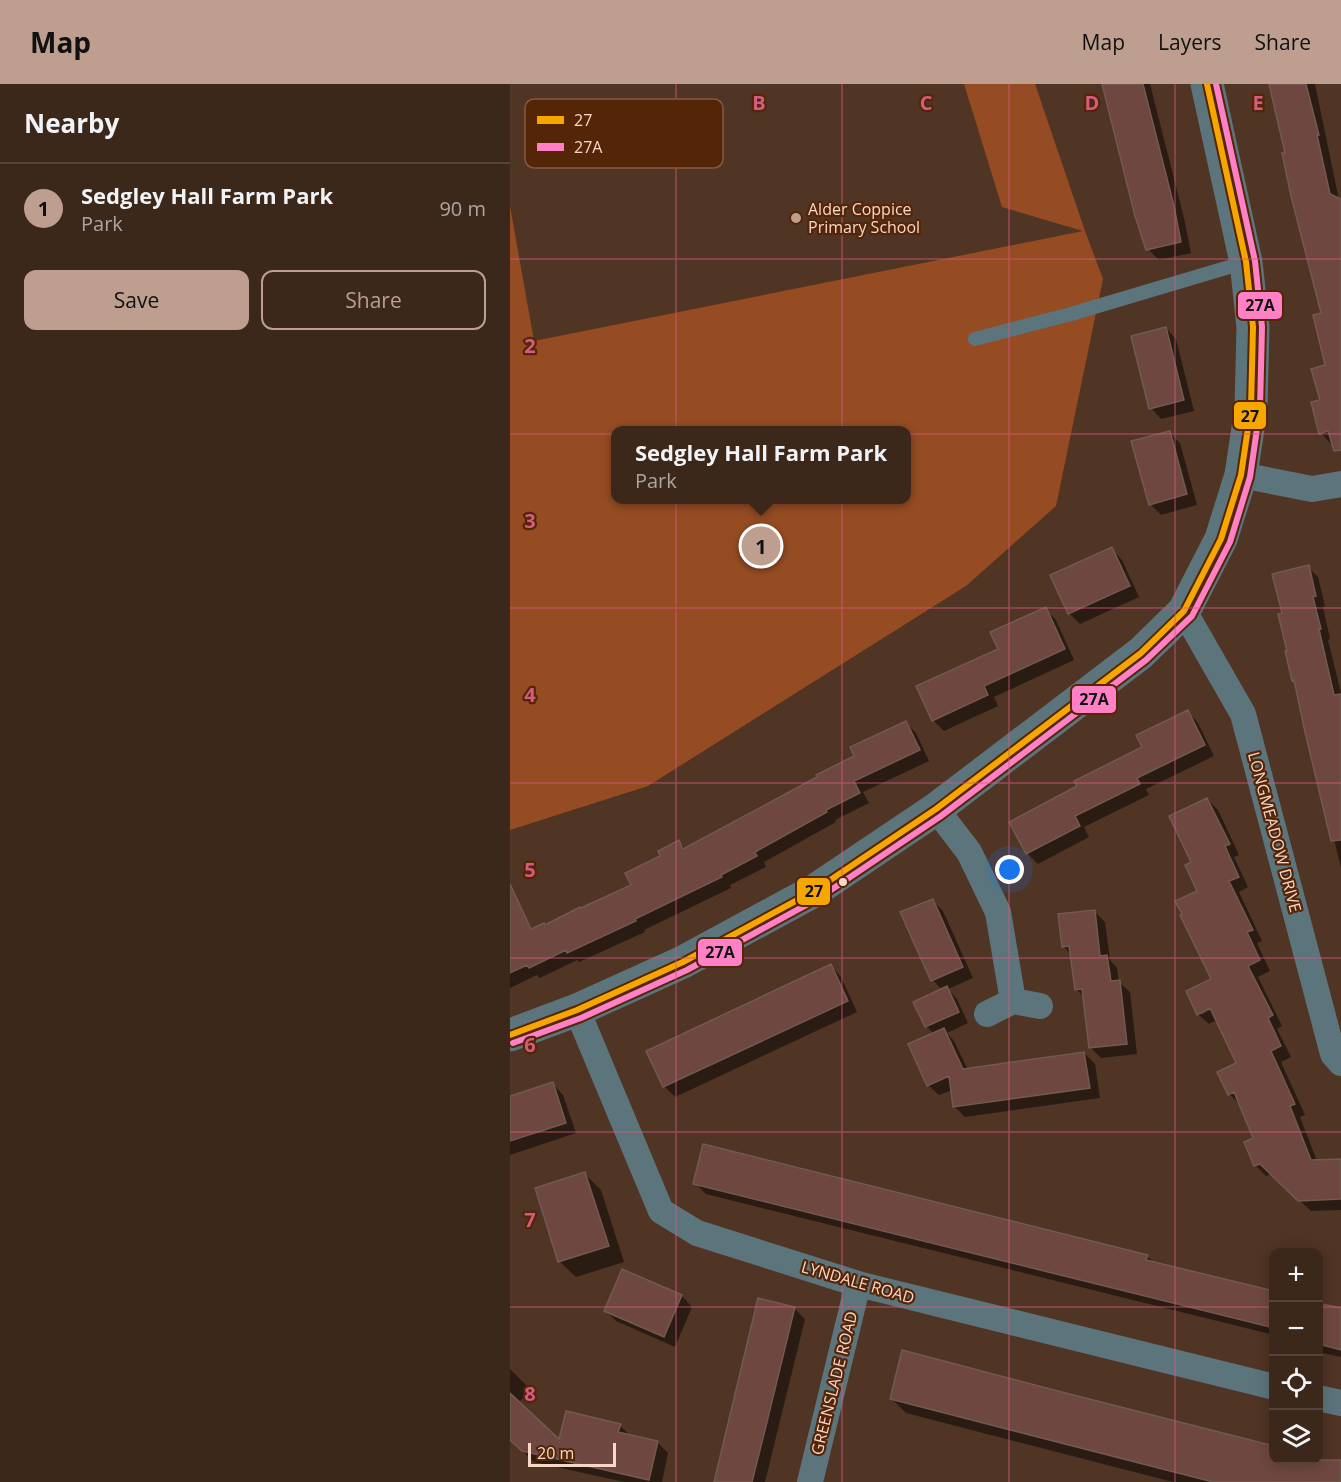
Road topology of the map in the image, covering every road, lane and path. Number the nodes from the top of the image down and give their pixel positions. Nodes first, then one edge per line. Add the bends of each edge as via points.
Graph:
1 (1207, 84) edge
2 (1246, 261) junction
3 (975, 339) dead end
4 (1241, 476) junction
5 (1341, 484) edge
6 (1184, 611) junction
7 (936, 809) junction
8 (1013, 1001) junction
9 (1040, 1006) dead end
10 (577, 1010) junction
11 (987, 1014) dead end
12 (510, 1035) edge
13 (1341, 1063) edge
14 (858, 1284) junction
15 (1269, 1386) edge
16 (1323, 1399) edge
17 (1341, 1403) edge
18 (810, 1482) edge

1 - 2 street
2 - 3 lane
2 - 4 street via 1253,327 1251,408
4 - 5 street via 1312,489
4 - 6 street via 1221,539
6 - 7 street via 1141,653
6 - 13 street, LONGMEADOW DRIVE via 1243,714 1333,1053
7 - 8 street via 969,852 998,912
7 - 10 street via 814,891 683,962
8 - 9 street
8 - 11 street
10 - 12 street
10 - 14 street, LYNDALE ROAD via 661,1211 697,1233
14 - 15 street, LYNDALE ROAD
14 - 18 street, GREENSLADE ROAD
16 - 17 street

